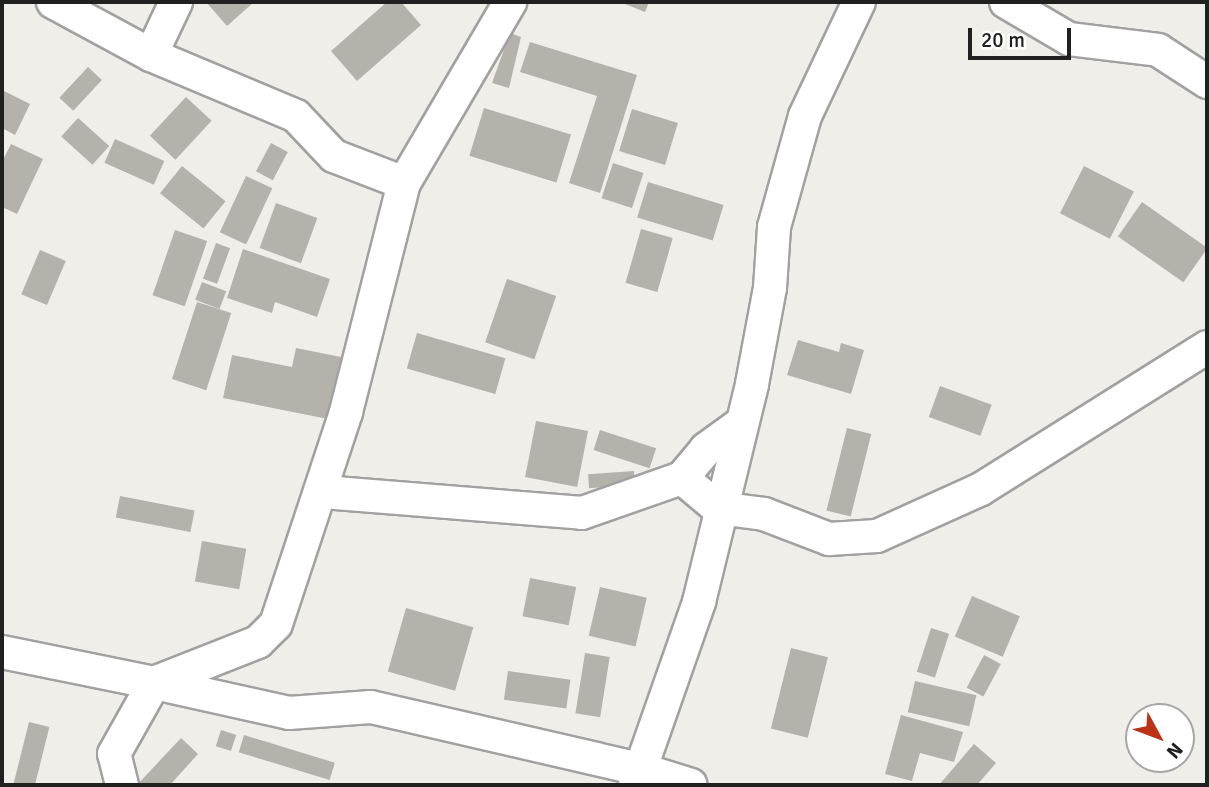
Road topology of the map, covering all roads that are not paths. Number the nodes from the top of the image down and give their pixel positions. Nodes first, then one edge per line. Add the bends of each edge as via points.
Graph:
1 (54, 2) edge
2 (176, 2) edge
3 (510, 2) edge
4 (859, 2) edge
5 (1006, 2) edge
6 (151, 55) junction
7 (1207, 82) edge
8 (404, 183) junction
9 (1207, 347) edge
10 (740, 425) junction
11 (682, 478) junction
12 (323, 492) junction
13 (718, 508) junction
14 (2, 652) edge
15 (154, 683) junction
16 (638, 777) edge
17 (122, 785) edge
18 (691, 785) edge

1 - 6 street
2 - 6 street
3 - 8 street
4 - 10 street via 805,116 774,227 770,288
5 - 7 street via 1069,39 1158,50
6 - 8 street via 296,116 334,156
8 - 12 street
9 - 13 street via 981,489 877,536 829,539 764,514
10 - 11 street via 706,449
10 - 13 street
11 - 12 street via 582,513
11 - 13 street
12 - 15 street via 276,624 258,642
13 - 16 street via 699,602
14 - 15 street
15 - 16 street via 289,713 372,707
15 - 17 street via 114,754
16 - 18 street

